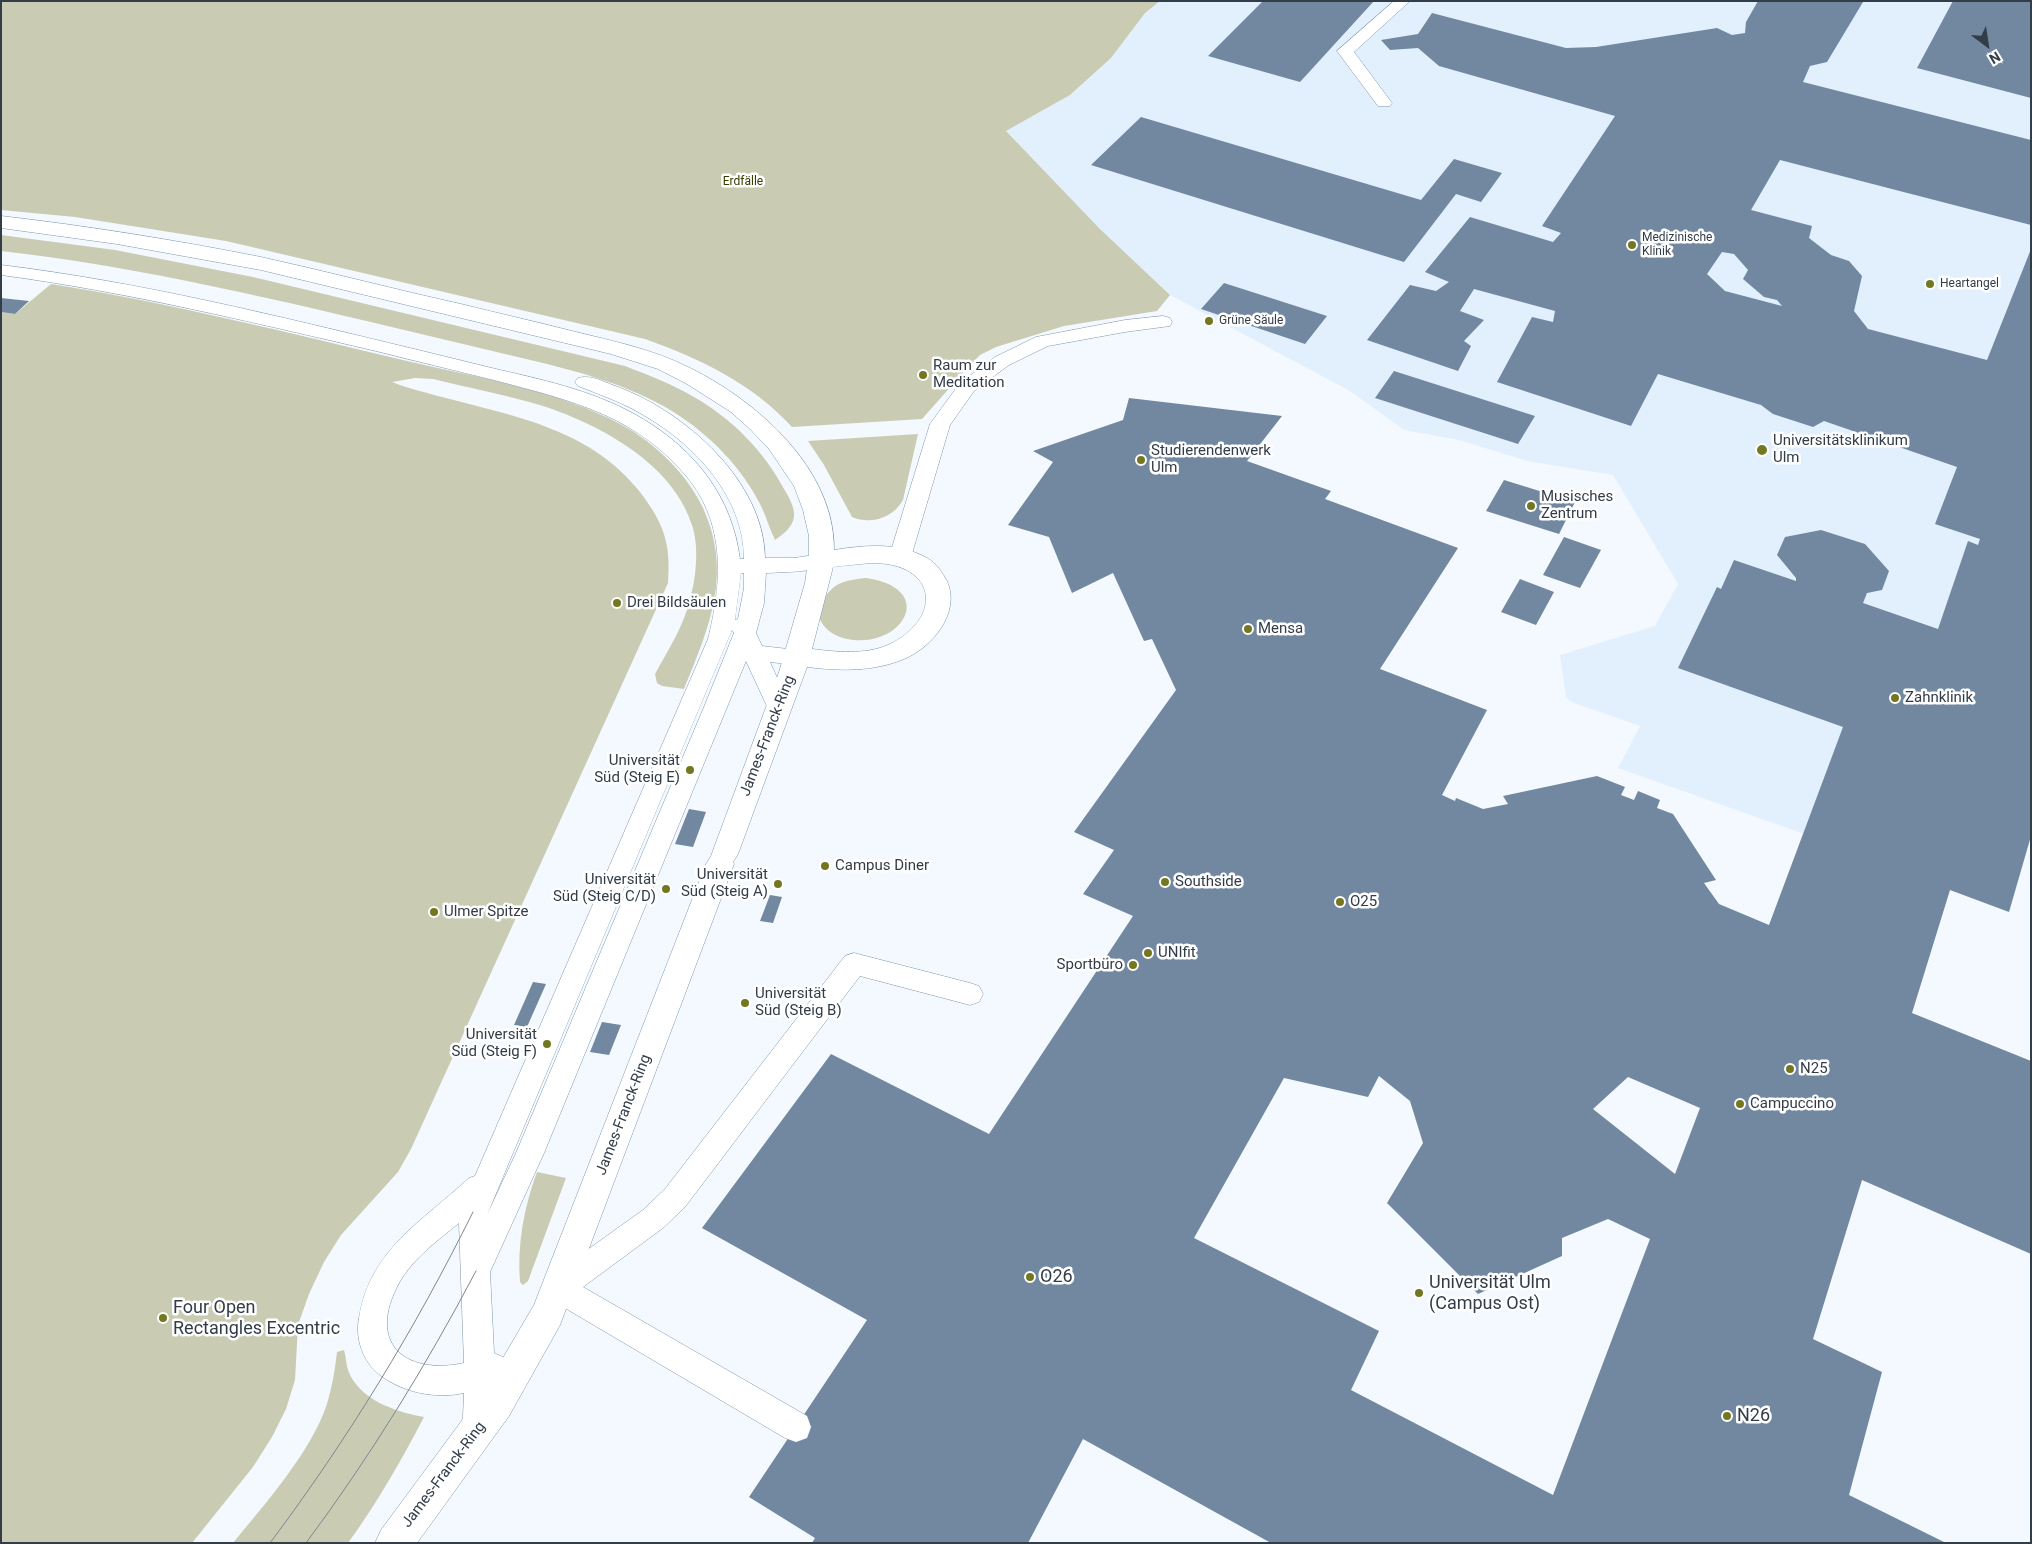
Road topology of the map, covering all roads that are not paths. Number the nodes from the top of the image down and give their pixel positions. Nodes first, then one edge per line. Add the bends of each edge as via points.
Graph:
1 (1402, 1) edge
2 (1384, 103) dead end
3 (1, 222) edge
4 (1, 258) edge
5 (1, 270) edge
6 (1163, 322) dead end
7 (900, 557) junction
8 (821, 561) junction
9 (732, 566) junction
10 (756, 566) junction
11 (730, 601) junction
12 (749, 643) junction
13 (798, 657) junction
14 (779, 709) junction
15 (970, 994) dead end
16 (494, 1168) junction
17 (476, 1271) junction
18 (558, 1288) junction
19 (534, 1339) junction
20 (480, 1374) junction
21 (796, 1427) dead end
22 (472, 1439) junction
23 (394, 1543) edge

1 - 2 lane via 1345,51
3 - 8 street, James-Franck-Ring via 236,258 602,345 666,365 718,393 771,436 792,464 819,520
4 - 10 lane via 212,293 544,372 610,391 674,425 710,457 745,510
5 - 9 lane via 109,286 242,314 526,382 600,404 650,432 688,465 708,491 720,515
6 - 7 lane via 1043,341 1002,362 967,386 940,424
7 - 8 street via 864,555
7 - 13 street via 924,567 939,591 937,611 921,636 897,652 882,656 847,661
8 - 10 lane
8 - 13 street, James-Franck-Ring
9 - 10 lane
9 - 11 lane
10 - 12 lane
11 - 12 lane
11 - 16 lane via 703,679
12 - 13 lane, James-Franck-Ring
12 - 14 lane
12 - 17 lane via 716,707 534,1144
13 - 14 street, James-Franck-Ring
14 - 18 street, James-Franck-Ring
15 - 18 lane via 854,964 676,1198 653,1219
16 - 17 lane via 473,1212
16 - 20 lane via 468,1199 388,1270 372,1319 372,1334 382,1357 391,1367 419,1378 440,1380
17 - 20 lane
18 - 19 street, James-Franck-Ring
18 - 21 lane
19 - 20 lane via 508,1360
19 - 22 street, James-Franck-Ring
20 - 22 lane via 478,1417
22 - 23 street, James-Franck-Ring

